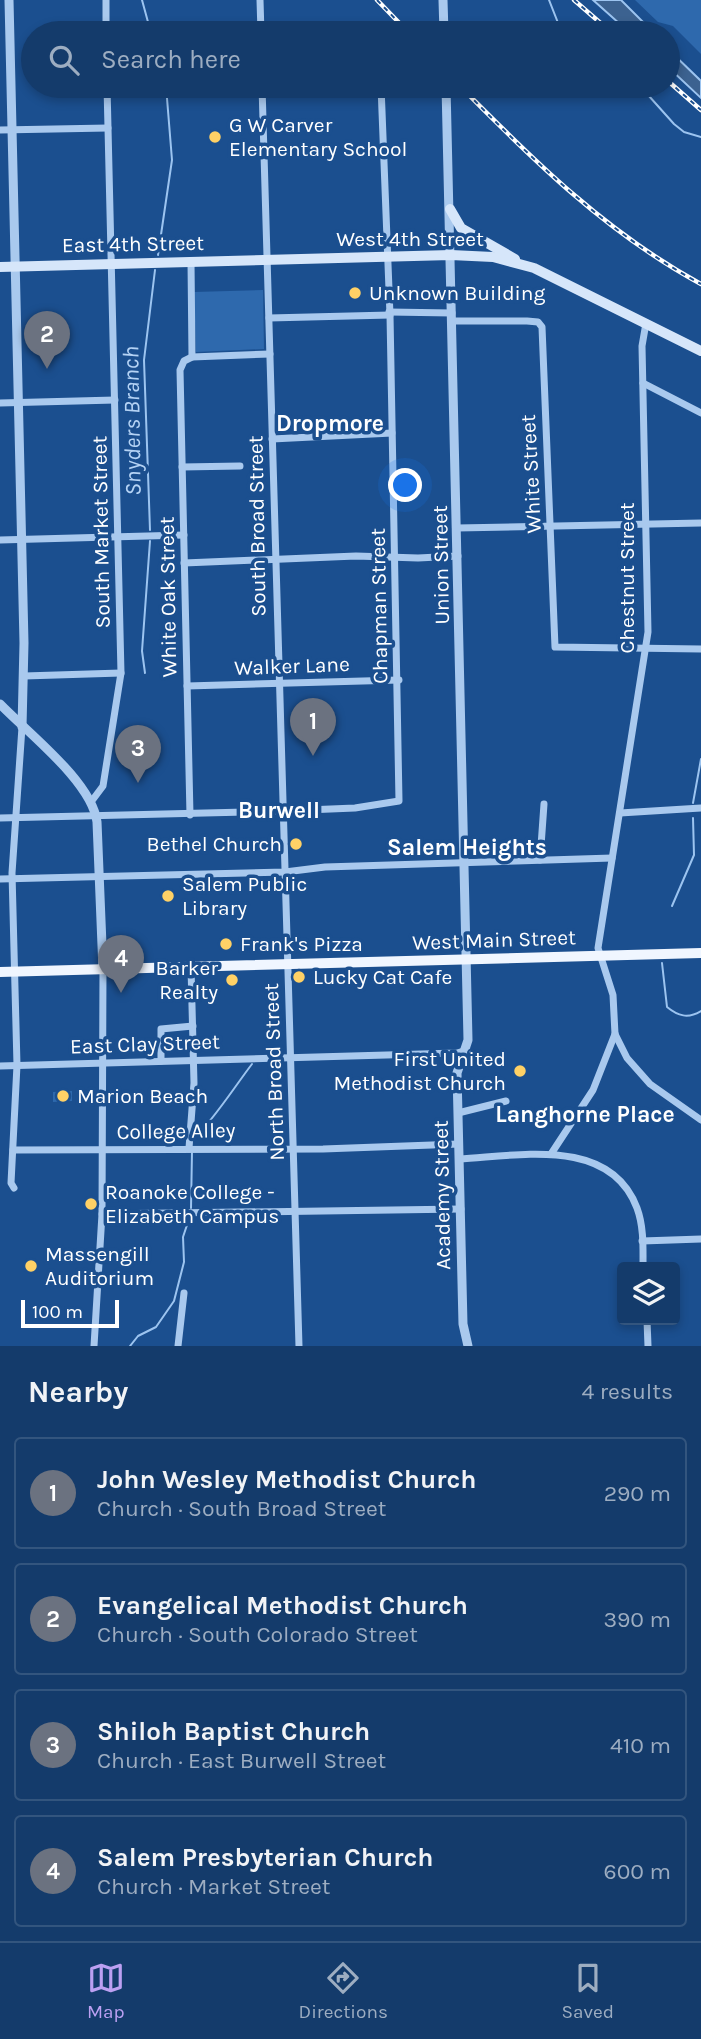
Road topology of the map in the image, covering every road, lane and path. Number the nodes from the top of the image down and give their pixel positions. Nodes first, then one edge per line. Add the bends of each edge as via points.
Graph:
1 (9, 0) edge
2 (106, 0) edge
3 (260, 0) edge
4 (443, 0) edge
5 (106, 21) edge
6 (261, 21) edge
7 (444, 21) edge
8 (107, 98) edge
9 (262, 98) edge
10 (381, 98) edge
11 (446, 98) edge
12 (108, 128) junction
13 (0, 130) edge
14 (12, 130) junction
15 (450, 209) junction
16 (451, 255) junction
17 (388, 257) junction
18 (267, 260) junction
19 (191, 262) junction
20 (521, 263) junction
21 (112, 264) junction
22 (15, 266) junction
23 (0, 267) edge
24 (389, 314) junction
25 (452, 317) junction
26 (269, 318) junction
27 (646, 323) junction
28 (701, 351) edge
29 (270, 354) junction
30 (192, 357) junction
31 (643, 383) junction
32 (115, 400) junction
33 (0, 403) edge
34 (18, 403) junction
35 (701, 414) edge
36 (392, 433) junction
37 (272, 439) junction
38 (240, 466) dead end
39 (182, 467) junction
40 (646, 522) junction
41 (701, 523) edge
42 (551, 527) junction
43 (457, 528) junction
44 (184, 535) junction
45 (118, 536) junction
46 (0, 540) edge
47 (22, 540) junction
48 (458, 556) junction
49 (395, 557) junction
50 (275, 559) junction
51 (184, 563) junction
52 (647, 648) junction
53 (700, 649) edge
54 (121, 673) junction
55 (24, 676) junction
56 (398, 681) junction
57 (278, 684) junction
58 (187, 686) junction
59 (0, 704) edge
60 (22, 727) junction
61 (91, 802) junction
62 (544, 804) dead end
63 (701, 808) edge
64 (282, 811) junction
65 (620, 813) junction
66 (190, 815) junction
67 (96, 816) junction
68 (15, 817) junction
69 (0, 818) edge
70 (612, 858) junction
71 (540, 860) junction
72 (465, 862) junction
73 (285, 872) junction
74 (99, 877) junction
75 (0, 879) edge
76 (12, 879) junction
77 (701, 953) edge
78 (599, 956) junction
79 (467, 960) junction
80 (288, 966) junction
81 (191, 967) junction
82 (103, 970) junction
83 (0, 972) edge
84 (13, 972) junction
85 (194, 1026) junction
86 (615, 1034) junction
87 (467, 1050) junction
88 (290, 1058) junction
89 (194, 1060) junction
90 (161, 1061) junction
91 (105, 1063) junction
92 (17, 1065) junction
93 (0, 1066) edge
94 (506, 1101) dead end
95 (458, 1113) junction
96 (701, 1120) edge
97 (459, 1144) junction
98 (189, 1148) junction
99 (293, 1148) junction
100 (13, 1150) junction
101 (103, 1150) junction
102 (551, 1154) junction
103 (459, 1158) junction
104 (13, 1188) dead end
105 (461, 1209) junction
106 (296, 1212) junction
107 (102, 1214) junction
108 (701, 1238) edge
109 (642, 1241) junction
110 (643, 1262) edge
111 (184, 1293) dead end
112 (647, 1325) edge
113 (94, 1346) edge
114 (178, 1346) edge
115 (299, 1346) edge
116 (468, 1346) edge
117 (648, 1346) edge

1 - 14 street
2 - 5 street
3 - 6 street
4 - 7 street
8 - 12 street, South Market Street
9 - 18 street, South Broad Street
10 - 17 street, Chapman Street
11 - 15 street, Union Street
12 - 14 street
12 - 21 street, South Market Street
13 - 14 street
14 - 22 street
15 - 16 street, Union Street
15 - 20 main road via 461,228
16 - 17 main road, West 4th Street
16 - 20 main road, West 4th Street
16 - 25 street, Union Street
17 - 18 main road, West 4th Street
17 - 24 street, Chapman Street
18 - 19 main road, East 4th Street
18 - 26 street, South Broad Street
19 - 21 main road, East 4th Street
19 - 30 street
20 - 27 main road, West 4th Street
21 - 22 main road, East 4th Street
21 - 32 street, South Market Street
22 - 23 main road, East 4th Street
22 - 34 street
24 - 25 street
24 - 26 street
24 - 36 street, Chapman Street
25 - 42 street, White Street via 538,322 543,329
25 - 43 street, Union Street
26 - 29 street, South Broad Street
27 - 28 main road, West 4th Street
27 - 31 street, Chestnut Street
29 - 30 street
29 - 37 street, South Broad Street
30 - 39 street, White Oak Street via 183,363 180,379
31 - 35 street
31 - 40 street, Chestnut Street
32 - 34 street
32 - 45 street, South Market Street
33 - 34 street
34 - 47 street
36 - 37 street
36 - 49 street, Chapman Street
37 - 50 street, South Broad Street
38 - 39 street
39 - 44 street, White Oak Street
40 - 41 street
40 - 42 street
40 - 52 street, Chestnut Street
42 - 43 street
42 - 52 street, White Street via 555,648
43 - 48 street, Union Street
44 - 45 street
44 - 51 street, White Oak Street
45 - 47 street
45 - 54 street, South Market Street
46 - 47 street
47 - 55 street
48 - 49 street
48 - 72 street, Union Street
49 - 50 street
49 - 56 street, Chapman Street
50 - 51 street
50 - 57 street, South Broad Street
51 - 58 street, White Oak Street
52 - 53 street
52 - 65 street, Chestnut Street
54 - 55 street
54 - 61 street, South Market Street via 103,786
55 - 60 street
56 - 57 street, Walker Lane
56 - 64 street, Chapman Street via 401,798 397,804
57 - 58 street, Walker Lane
57 - 64 street, South Broad Street
58 - 66 street, White Oak Street
59 - 60 street
60 - 61 street
60 - 68 street
61 - 67 street
62 - 71 street
63 - 65 street
64 - 66 street
64 - 73 street, South Broad Street
65 - 70 street, Chestnut Street
66 - 67 street
67 - 68 street
67 - 74 street
68 - 69 street
68 - 76 street
70 - 71 street
70 - 78 street, Chestnut Street
71 - 72 street
72 - 73 street
72 - 79 street, Union Street
73 - 74 street
73 - 80 street, South Broad Street
74 - 76 street
74 - 82 street
75 - 76 street
76 - 84 street
77 - 78 main road, West Main Street
78 - 79 main road, West Main Street
78 - 86 street via 613,995
79 - 80 main road, West Main Street
79 - 87 street, Academy Street
80 - 81 main road, West Main Street
80 - 88 street, North Broad Street
81 - 82 main road, West Main Street
81 - 85 street
82 - 84 main road, West Main Street
82 - 91 street
83 - 84 main road, West Main Street
84 - 92 street
85 - 89 street
85 - 90 street via 161,1029
86 - 96 street via 641,1076
86 - 102 street via 593,1090
87 - 88 street, East Clay Street
87 - 95 street, Academy Street via 457,1073
88 - 89 street, East Clay Street
88 - 99 street, North Broad Street
89 - 90 street, East Clay Street
89 - 98 street
90 - 91 street, East Clay Street
91 - 92 street, East Clay Street
91 - 101 street
92 - 93 street, East Clay Street
92 - 100 street
94 - 95 street
95 - 97 street, Academy Street
97 - 99 street, College Alley
97 - 103 street, Academy Street
98 - 99 street, College Alley
98 - 101 street, College Alley
99 - 106 street, North Broad Street
100 - 101 street, College Alley
100 - 104 street
101 - 107 street
102 - 103 street
102 - 109 street via 586,1160 618,1180 636,1207
103 - 105 street, Academy Street
105 - 106 street
105 - 116 street, Academy Street via 463,1324
106 - 107 street
106 - 115 street, North Broad Street
107 - 113 street
108 - 109 street
109 - 110 street
111 - 114 street
112 - 117 street

